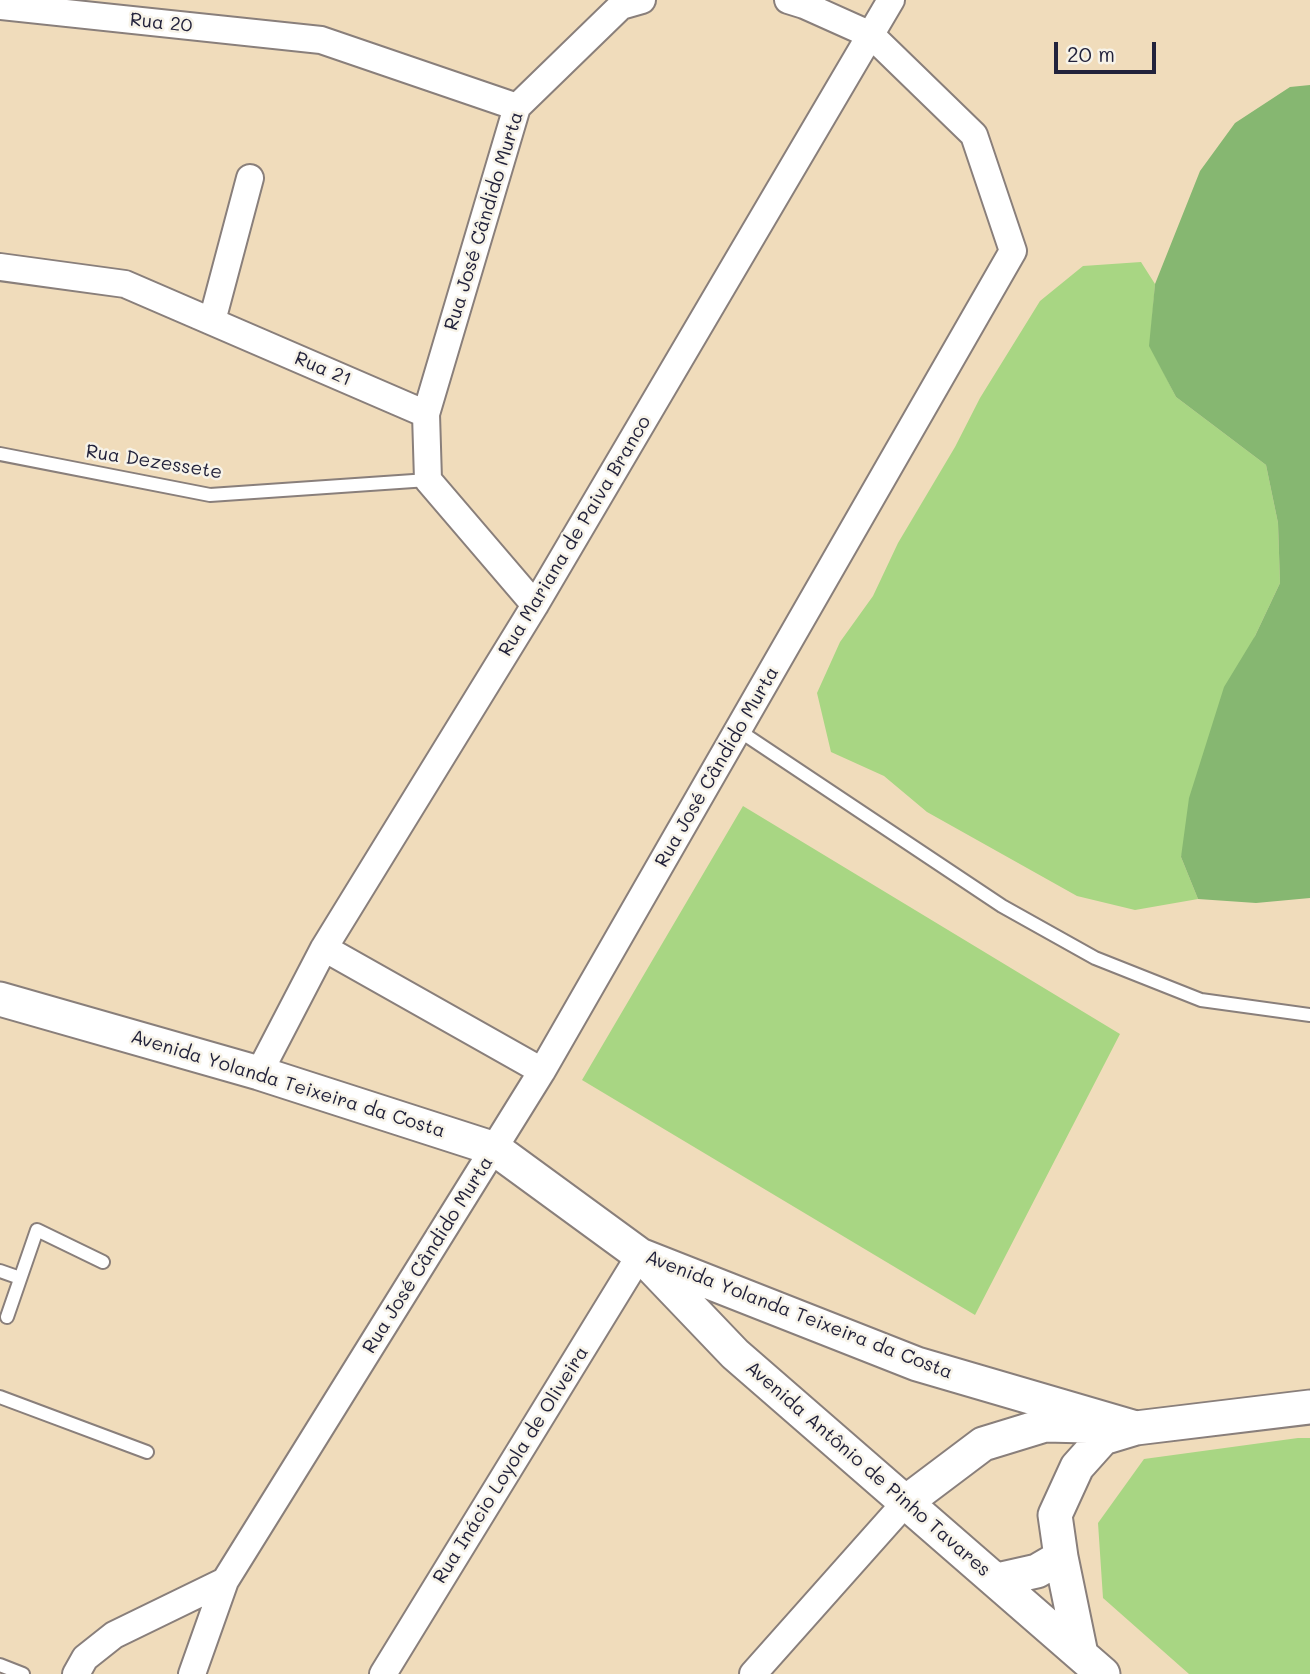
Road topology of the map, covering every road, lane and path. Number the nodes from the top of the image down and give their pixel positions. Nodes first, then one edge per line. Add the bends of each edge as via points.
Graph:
1 (642, 0) edge
2 (788, 0) edge
3 (891, 0) edge
4 (0, 6) edge
5 (871, 35) junction
6 (517, 107) junction
7 (250, 178) dead end
8 (0, 267) edge
9 (212, 321) junction
10 (426, 414) junction
11 (0, 454) edge
12 (428, 480) junction
13 (535, 605) junction
14 (738, 730) junction
15 (324, 948) junction
16 (0, 999) edge
17 (1310, 1015) edge
18 (542, 1071) junction
19 (259, 1073) junction
20 (495, 1149) junction
21 (640, 1255) junction
22 (103, 1262) dead end
23 (0, 1270) edge
24 (20, 1278) junction
25 (6, 1317) dead end
26 (0, 1397) edge
27 (1310, 1407) edge
28 (1136, 1428) junction
29 (147, 1452) dead end
30 (906, 1502) junction
31 (1061, 1557) junction
32 (997, 1580) junction
33 (225, 1581) junction
34 (0, 1665) edge
35 (1096, 1667) edge
36 (23, 1674) edge
37 (76, 1674) edge
38 (192, 1674) edge
39 (383, 1674) edge
40 (753, 1674) edge

1 - 6 street, Rua José Cândido Murta via 621,6
2 - 5 street, Rua José Cândido Murta
3 - 5 street, Rua Mariana de Paiva Branco
4 - 6 street, Rua 20 via 321,40
5 - 13 street, Rua Mariana de Paiva Branco
5 - 14 street, Rua José Cândido Murta via 974,135 1013,251
6 - 10 street, Rua José Cândido Murta
7 - 9 street
8 - 9 street, Rua 21 via 125,284
9 - 10 street, Rua 21
10 - 12 street
11 - 12 lane, Rua Dezessete via 210,495
12 - 13 street
13 - 15 street, Rua Mariana de Paiva Branco
14 - 17 lane via 1002,906 1095,958 1201,1000
14 - 18 street, Rua José Cândido Murta
15 - 18 street
15 - 19 street, Rua Mariana de Paiva Branco
16 - 19 street, Avenida Yolanda Teixeira da Costa
18 - 20 street, Rua José Cândido Murta
19 - 20 street, Avenida Yolanda Teixeira da Costa
20 - 21 street, Avenida Yolanda Teixeira da Costa
20 - 33 street, Rua José Cândido Murta
21 - 28 street, Avenida Yolanda Teixeira da Costa via 917,1364
21 - 30 street, Avenida Antônio de Pinho Tavares via 735,1354
21 - 39 street, Rua Inácio Loyola de Oliveira
22 - 24 lane via 37,1230
23 - 24 lane
24 - 25 lane
26 - 29 lane
27 - 28 street, Avenida Yolanda Teixeira da Costa
28 - 30 street via 1045,1425 983,1444
28 - 31 street via 1103,1438 1077,1467 1055,1515
30 - 32 street, Avenida Antônio de Pinho Tavares
30 - 40 street
31 - 32 street via 1037,1571
31 - 35 street
32 - 35 street, Avenida Antônio de Pinho Tavares
33 - 37 street via 114,1635 85,1658
33 - 38 street, Rua José Cândido Murta
34 - 36 lane

